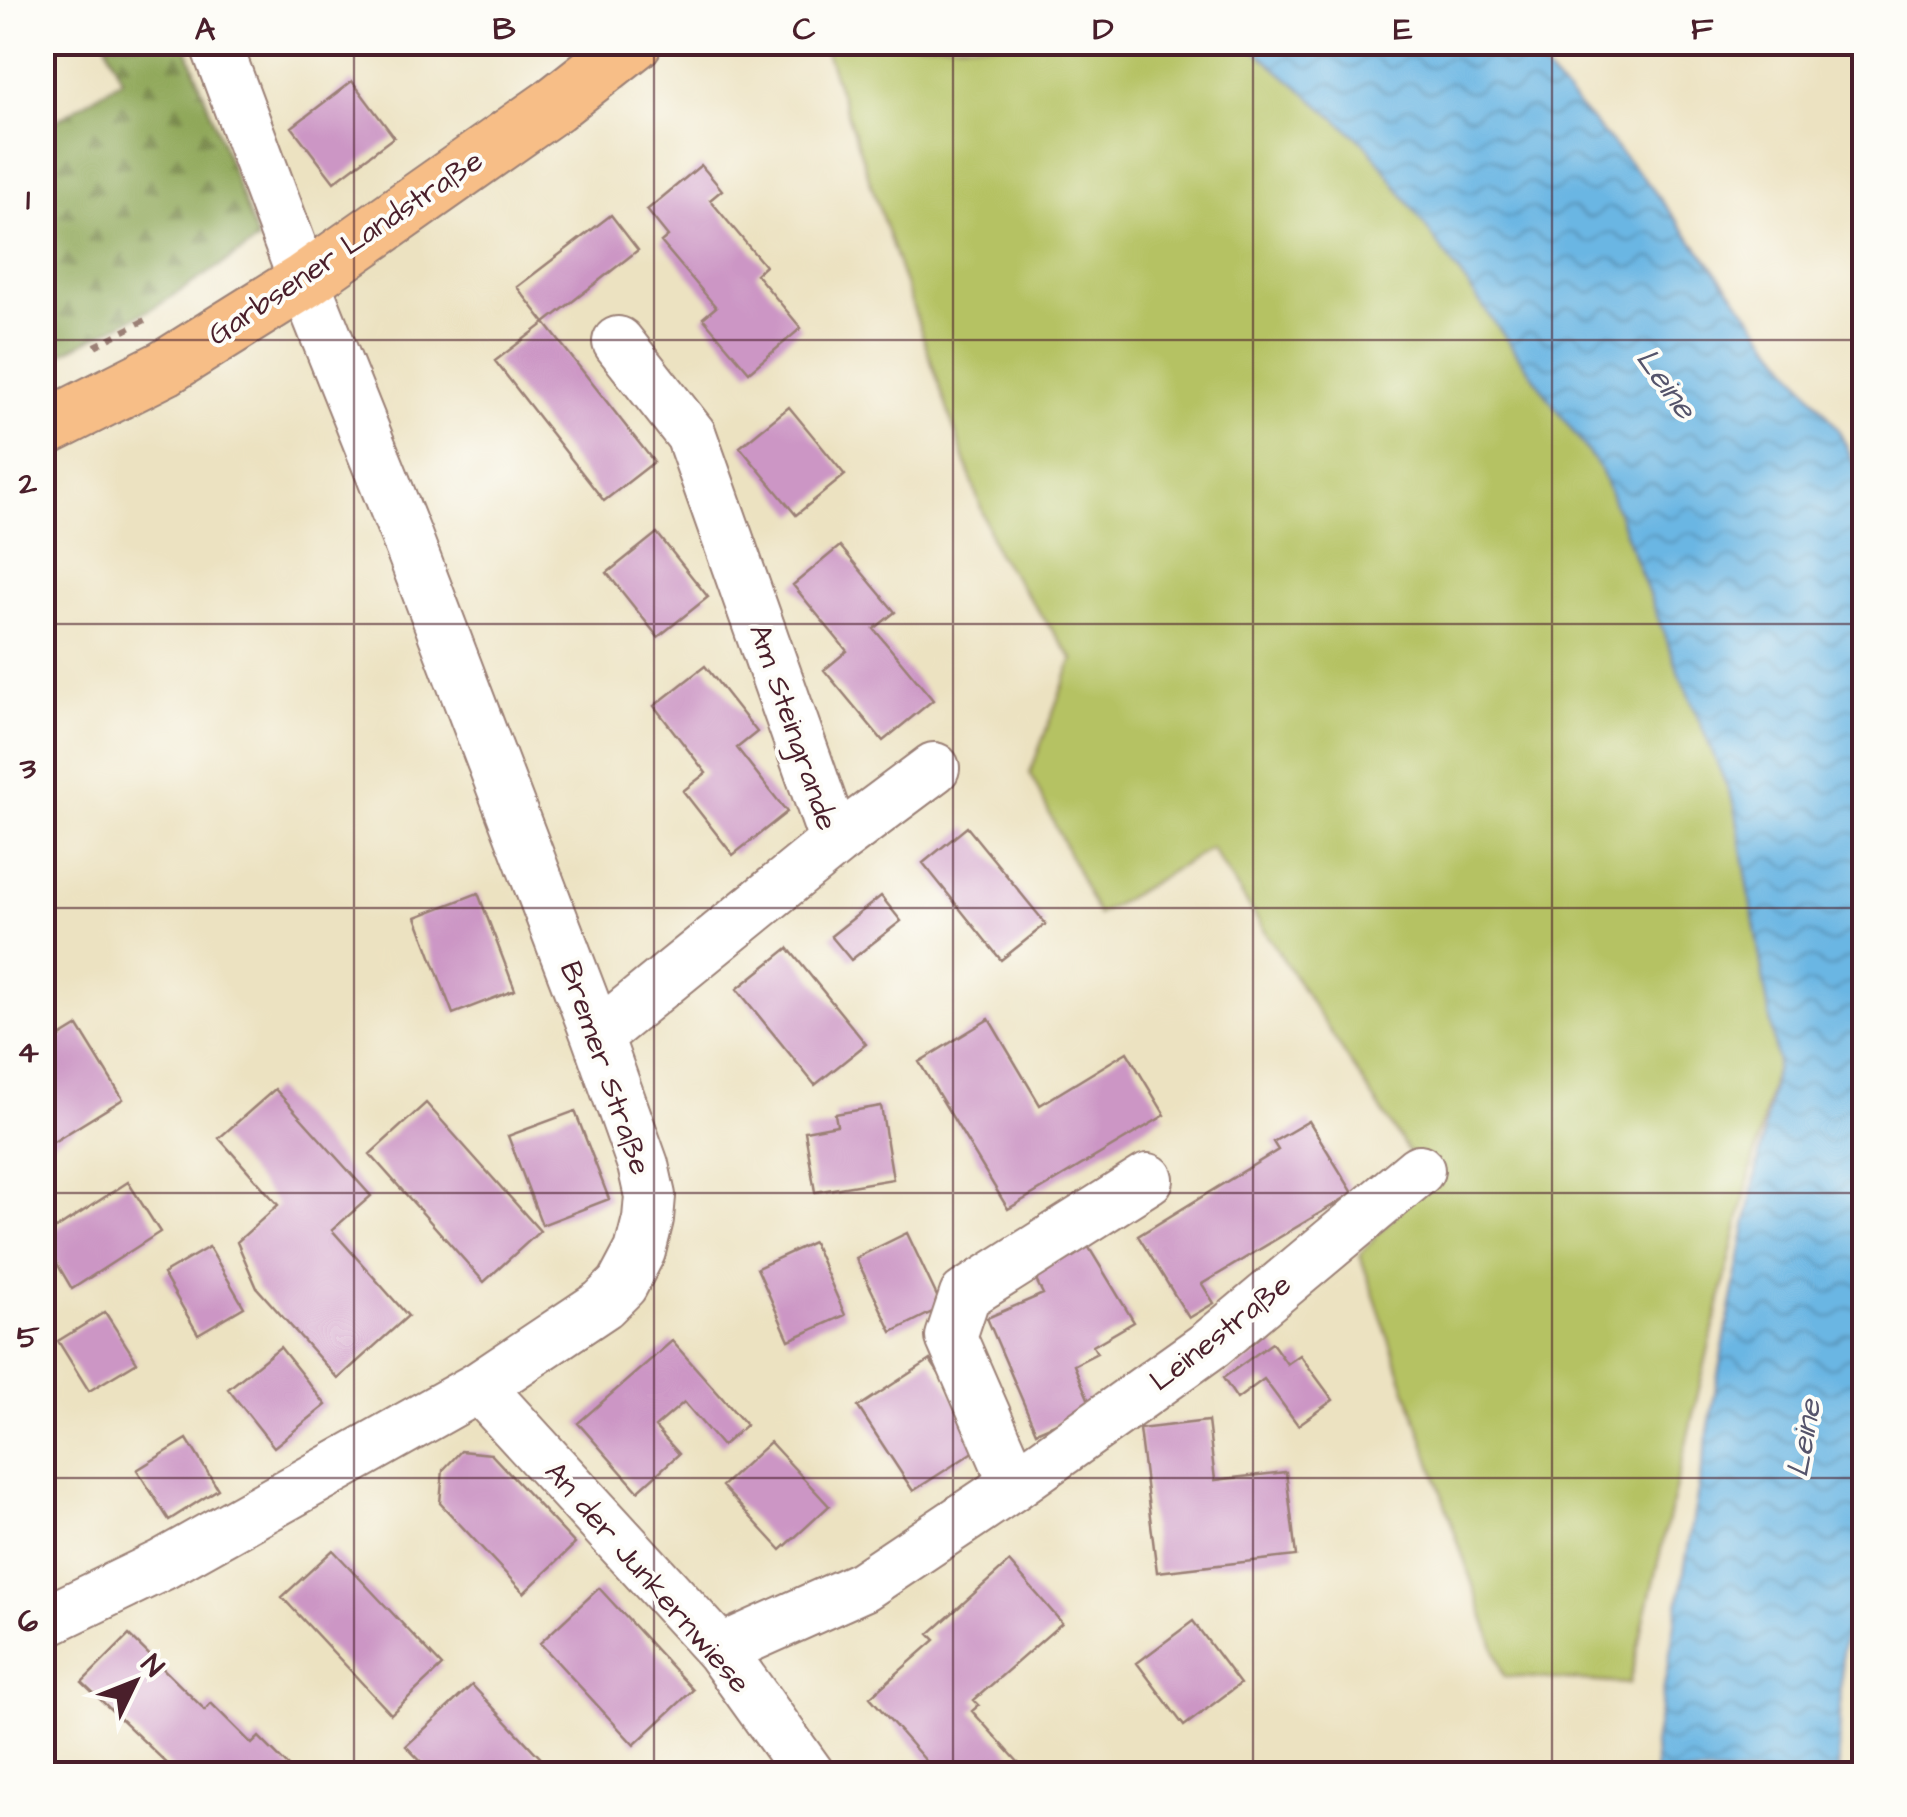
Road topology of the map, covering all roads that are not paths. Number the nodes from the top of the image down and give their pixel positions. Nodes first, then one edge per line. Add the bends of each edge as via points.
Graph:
1 (216, 42) edge
2 (634, 42) edge
3 (304, 281) junction
4 (618, 342) dead end
5 (42, 430) edge
6 (934, 768) dead end
7 (835, 842) junction
8 (597, 1036) junction
9 (1419, 1170) dead end
10 (1148, 1178) dead end
11 (480, 1386) junction
12 (1015, 1484) junction
13 (42, 1624) edge
14 (720, 1650) junction
15 (809, 1774) edge

1 - 3 street, Bremer Straße
2 - 3 main road, Garbsener Landstraße
3 - 5 main road, Garbsener Landstraße via 166,368
3 - 8 street, Bremer Straße
4 - 7 street, Am Steingrande via 691,435
6 - 7 street
7 - 8 street, Am Steingrande
8 - 11 street, Bremer Straße via 650,1196 640,1252 603,1304
9 - 12 street, Leinestraße via 1211,1344
10 - 12 street via 965,1295 951,1337
11 - 13 street, Bremer Straße via 162,1565
11 - 14 street, An der Junkernwiese
12 - 14 street, Leinestraße via 864,1586
14 - 15 street, An der Junkernwiese

